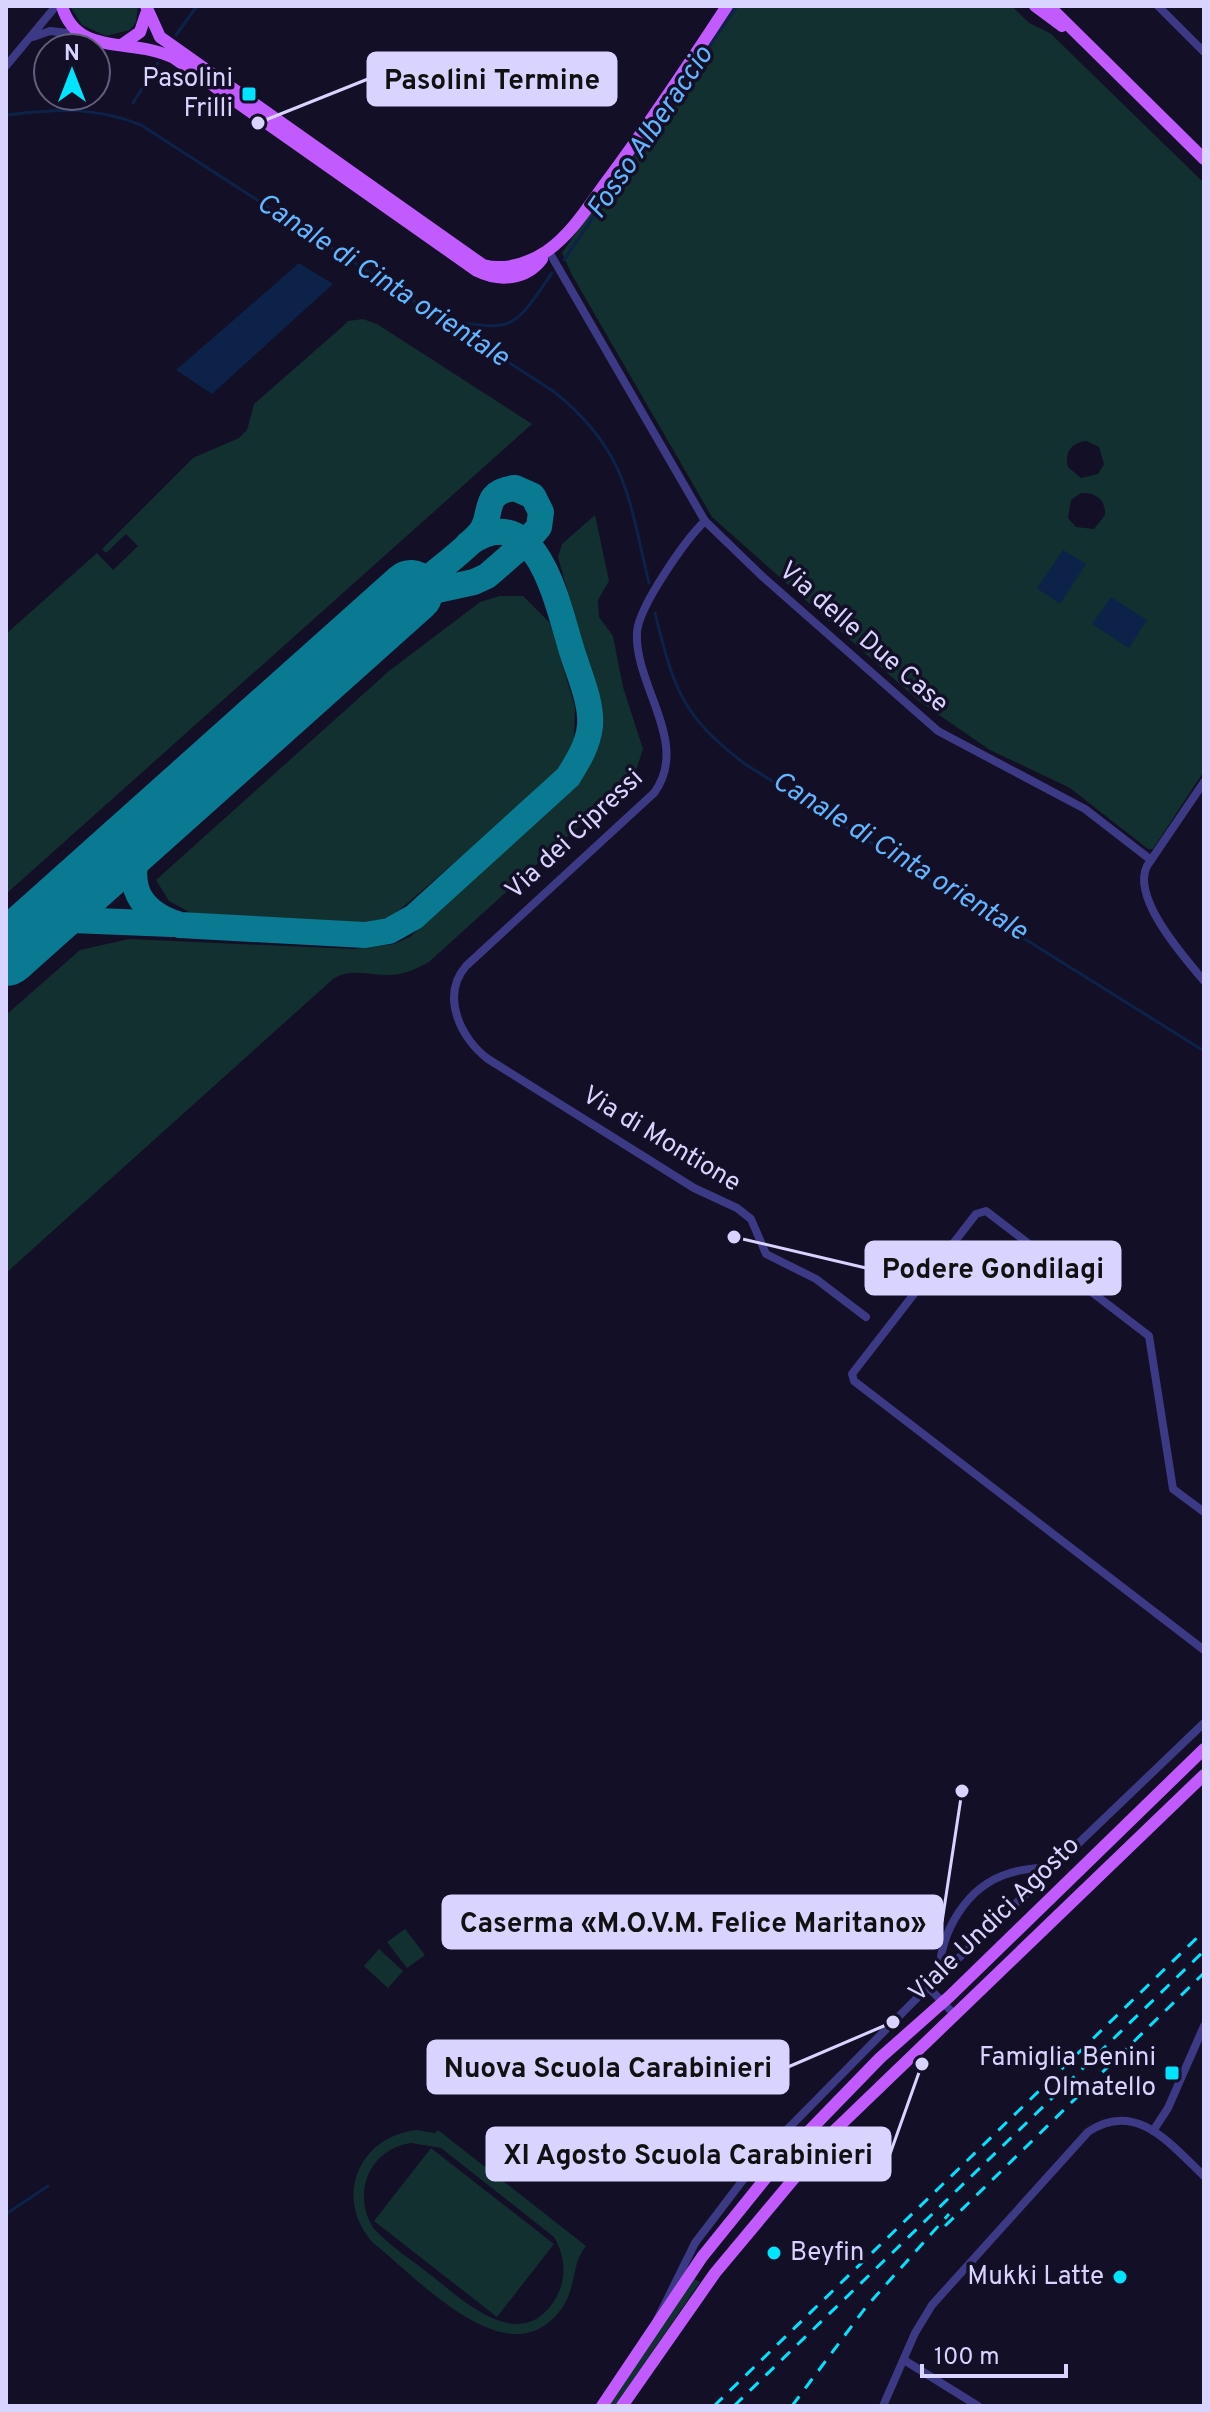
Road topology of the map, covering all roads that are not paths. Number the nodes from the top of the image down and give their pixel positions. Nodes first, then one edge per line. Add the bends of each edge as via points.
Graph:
1 (59, 6) edge
2 (727, 6) edge
3 (1035, 6) edge
4 (1049, 6) edge
5 (1158, 6) edge
6 (146, 8) edge
7 (48, 32) edge
8 (70, 32) edge
9 (78, 32) edge
10 (32, 38) edge
11 (25, 41) junction
12 (123, 44) junction
13 (112, 45) edge
14 (1090, 47) junction
15 (1204, 52) edge
16 (6, 66) edge
17 (1204, 159) edge
18 (548, 250) junction
19 (705, 521) junction
20 (1204, 782) edge
21 (1151, 860) junction
22 (1204, 981) edge
23 (464, 1032) joint
24 (866, 1317) dead end
25 (1204, 1512) edge
26 (1204, 1650) edge
27 (1204, 1723) edge
28 (1204, 1741) edge
29 (1204, 1749) edge
30 (1184, 1768) junction
31 (1204, 1775) edge
32 (1060, 1861) junction
33 (939, 1977) junction
34 (928, 1987) junction
35 (943, 2002) junction
36 (954, 2014) junction
37 (1204, 2026) edge
38 (1153, 2131) junction
39 (1204, 2176) edge
40 (657, 2323) junction
41 (904, 2360) junction
42 (602, 2406) edge
43 (622, 2406) edge
44 (883, 2406) edge
45 (978, 2406) edge

1 - 9 main road
1 - 11 street
2 - 18 main road via 659,111 578,221
3 - 14 main road
4 - 14 main road
5 - 15 street
6 - 12 main road via 140,32
6 - 18 main road via 160,37 483,265 506,268
7 - 8 street
10 - 11 street
11 - 16 street
12 - 13 main road
12 - 18 main road via 157,49 174,58 477,271 511,278 537,265
14 - 17 main road
18 - 19 street, Via delle Due Case
19 - 21 street, Via delle Due Case via 938,731 1085,809
19 - 23 street, Via dei Cipressi via 638,628 642,662 667,748 662,782 460,972 455,1005
20 - 21 street
21 - 22 street via 1143,879 1149,903
23 - 24 street, Via di Montione via 493,1063 694,1188 744,1213 766,1254 816,1279
25 - 26 street via 1173,1489 1149,1336 986,1211 976,1214 854,1372 854,1381
27 - 32 street
28 - 30 street, Viale Undici Agosto
29 - 30 main road, Viale Undici Agosto
30 - 35 main road, Viale Undici Agosto
31 - 36 main road, Viale Undici Agosto
32 - 33 street
32 - 33 street via 1006,1874 974,1895 948,1932
33 - 34 street
34 - 35 street
34 - 40 street via 731,2193 695,2243
35 - 36 street
35 - 40 main road, Viale Undici Agosto via 778,2163
36 - 43 main road, Viale Undici Agosto via 777,2195
37 - 38 street
38 - 39 street
38 - 41 street via 1140,2122 1113,2120 1076,2143 932,2305
40 - 42 main road, Viale Undici Agosto
41 - 44 street
41 - 45 street

